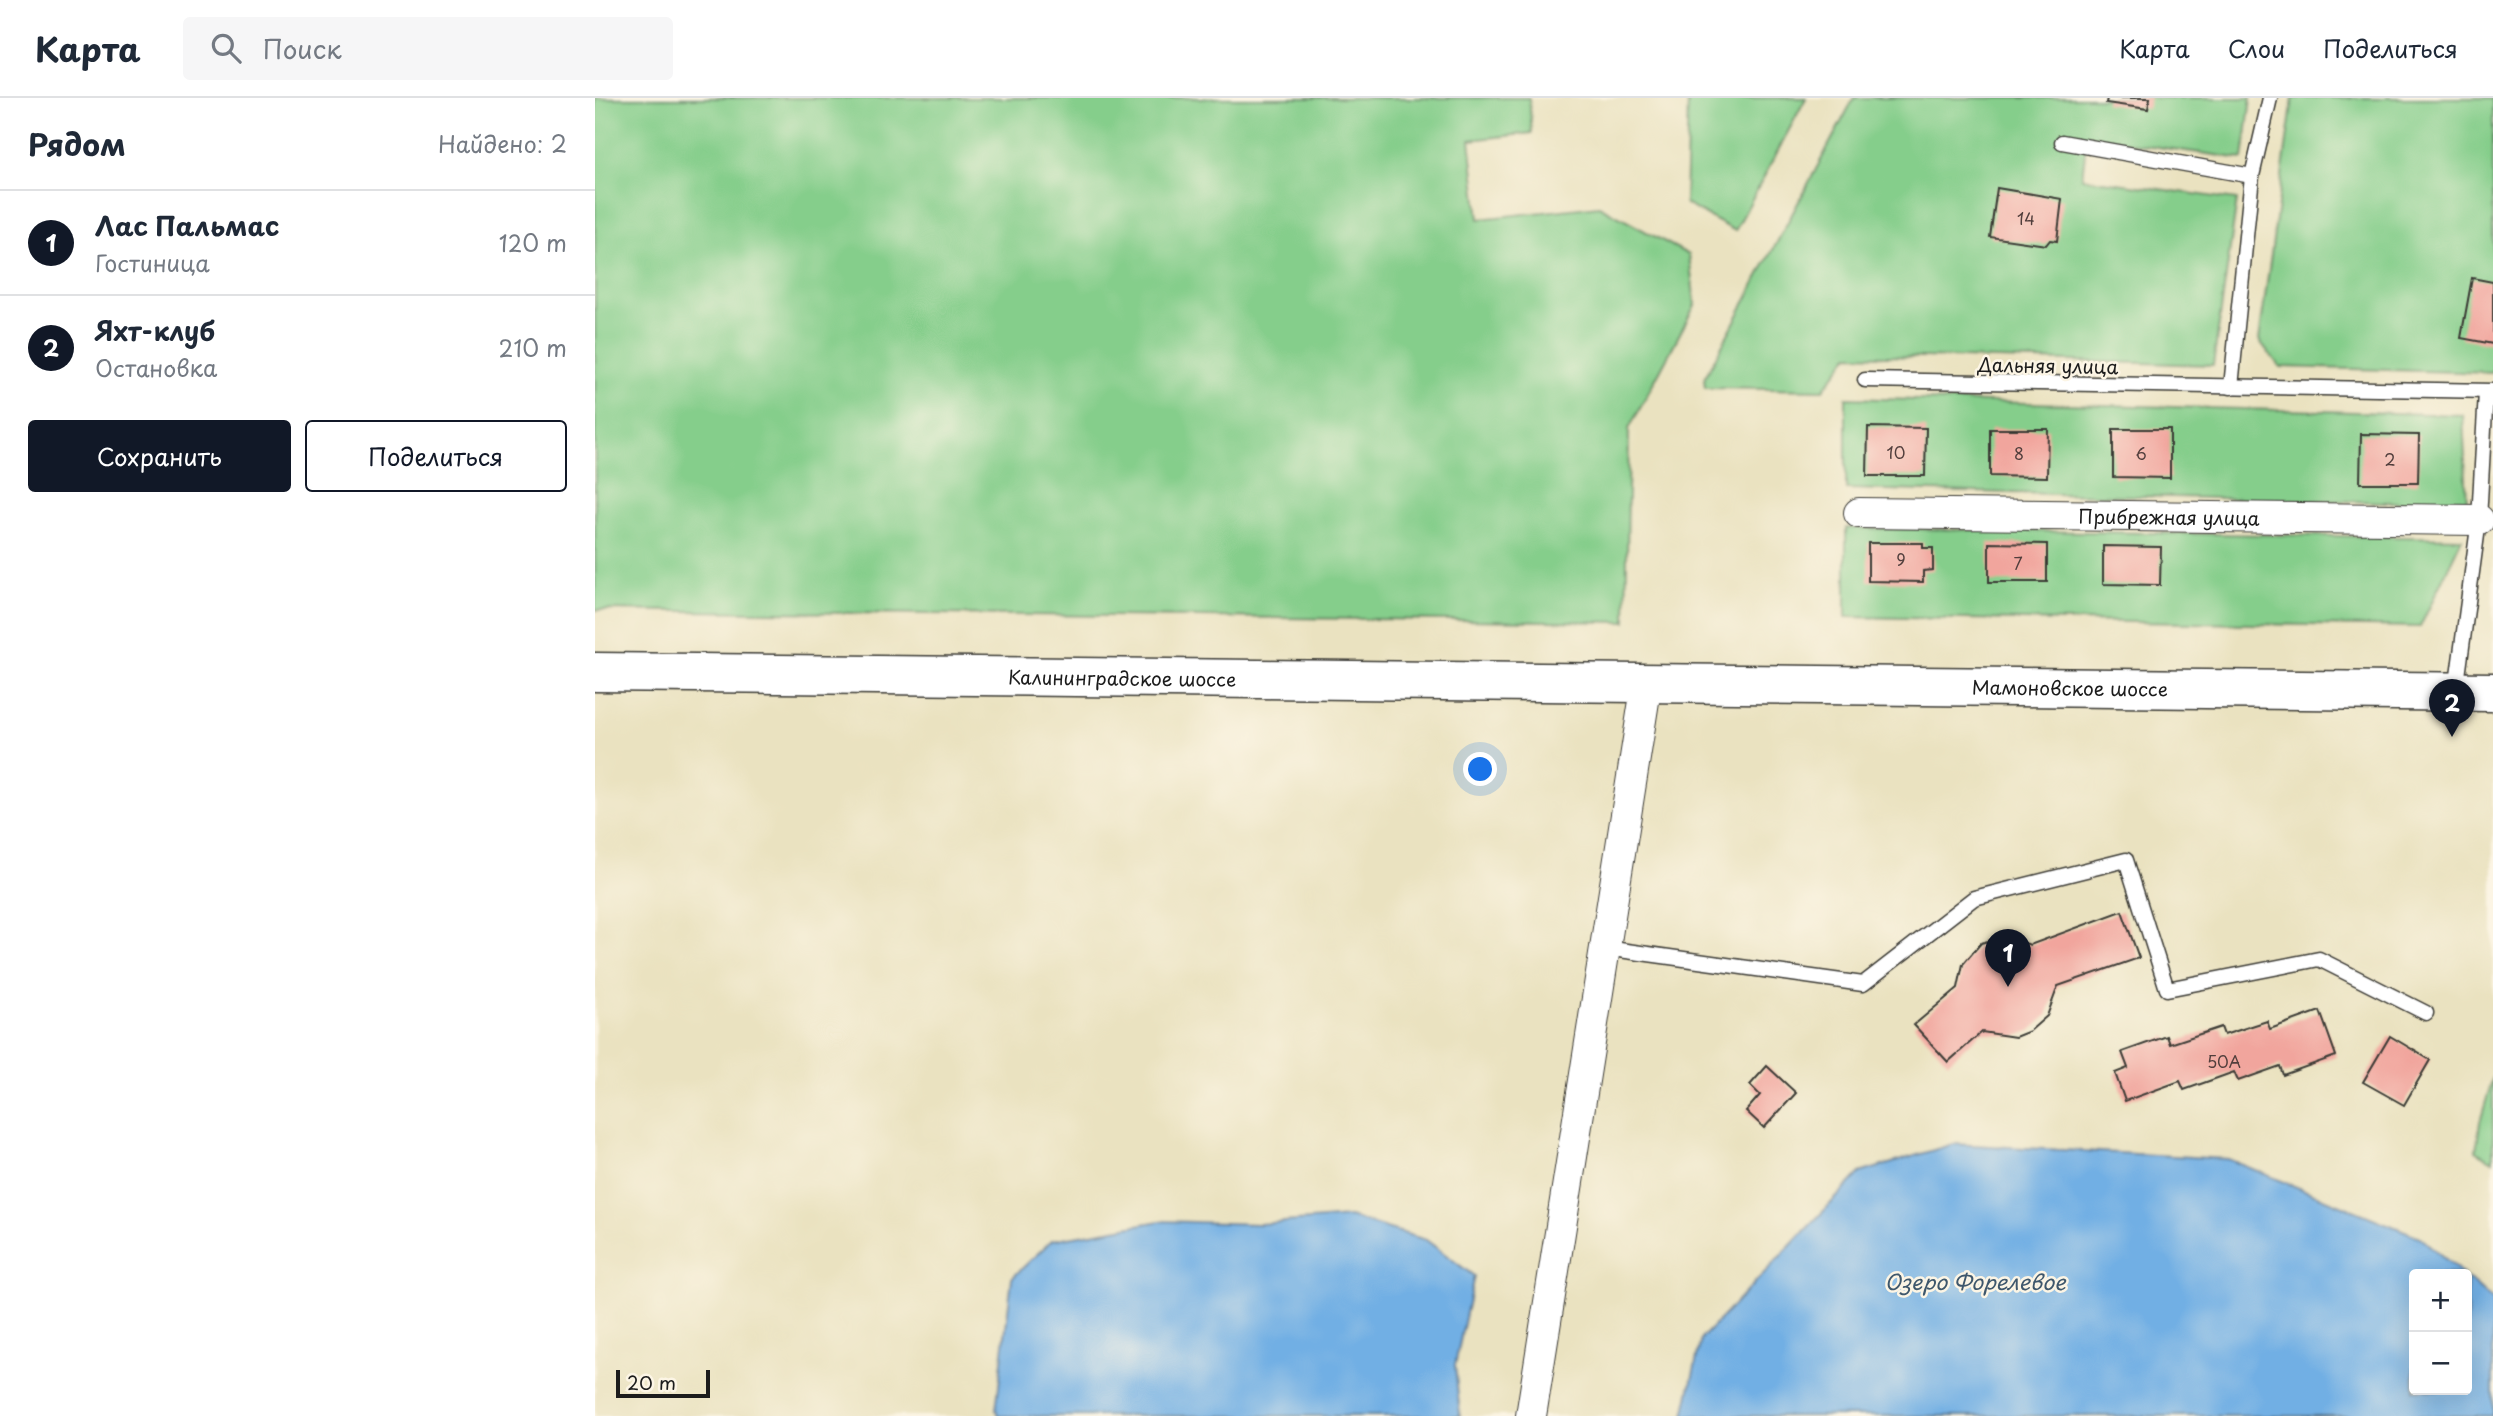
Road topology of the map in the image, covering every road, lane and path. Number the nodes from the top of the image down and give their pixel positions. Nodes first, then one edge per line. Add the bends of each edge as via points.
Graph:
1 (2270, 98) edge
2 (2062, 142) dead end
3 (2252, 176) junction
4 (1865, 380) dead end
5 (2231, 387) junction
6 (2490, 391) edge
7 (1859, 513) dead end
8 (2486, 514) edge
9 (595, 672) edge
10 (1647, 682) junction
11 (2456, 692) junction
12 (2493, 692) edge
13 (1605, 948) junction
14 (2426, 1013) dead end
15 (1531, 1416) edge

1 - 3 lane
2 - 3 lane
3 - 5 lane
4 - 5 lane, Дальняя улица
5 - 6 lane, Дальняя улица
6 - 8 lane
7 - 8 street, Прибрежная улица
8 - 11 lane
9 - 10 main road, Калининградское шоссе
10 - 11 main road, Мамоновское шоссе
10 - 13 street
11 - 12 main road, Мамоновское шоссе
13 - 14 lane via 1863,984 1974,898 2126,860 2167,989 2319,959
13 - 15 street

